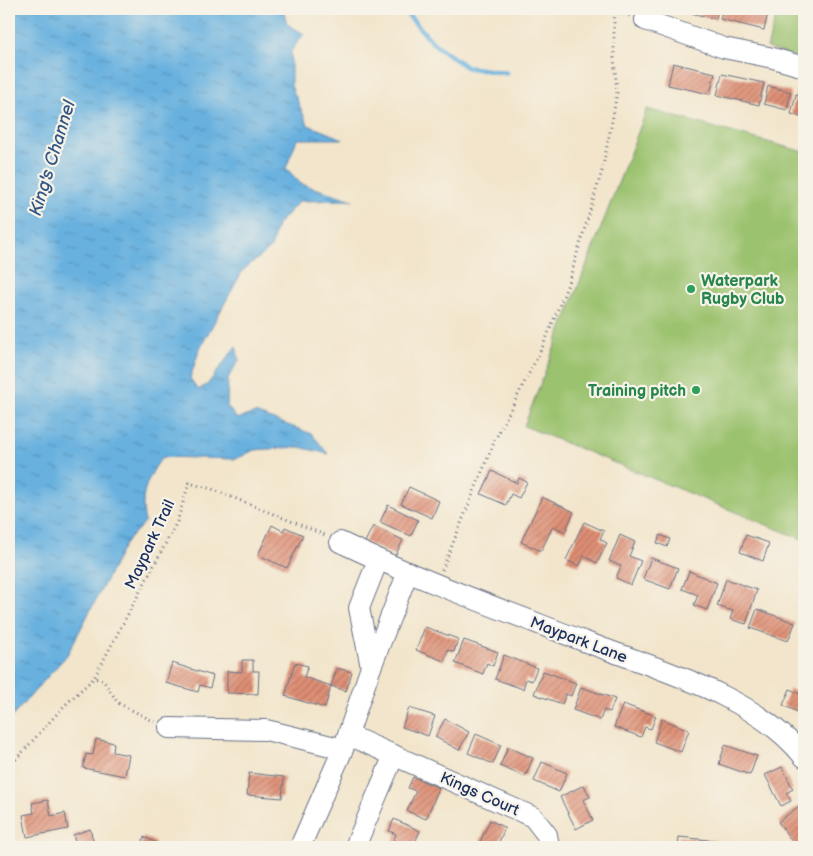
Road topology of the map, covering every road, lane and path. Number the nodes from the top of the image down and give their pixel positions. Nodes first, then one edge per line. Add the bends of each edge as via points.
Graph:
1 (614, 9) edge
2 (645, 20) dead end
3 (804, 67) edge
4 (340, 542) joint
5 (378, 560) junction
6 (408, 572) junction
7 (436, 584) junction
8 (371, 667) junction
9 (94, 678) junction
10 (169, 728) joint
11 (346, 742) junction
12 (394, 756) junction
13 (804, 757) edge
14 (9, 767) edge
15 (300, 847) edge
16 (355, 847) edge
17 (549, 847) edge

1 - 7 path via 617,92 614,116 602,170 568,284 544,344 495,440
2 - 3 street via 724,48
4 - 5 street, Maypark Lane
4 - 9 path, Maypark Trail via 300,523 189,483 177,522
5 - 6 street, Maypark Lane
5 - 8 street via 359,608
6 - 7 street, Maypark Lane
6 - 8 street
7 - 13 street, Maypark Lane via 722,696 774,726
8 - 11 street
9 - 10 path via 103,680 118,703
9 - 14 path, Maypark Trail
10 - 11 street via 266,730
11 - 12 street, Kings Court
11 - 15 street
12 - 16 street
12 - 17 street, Kings Court via 533,817 547,835

